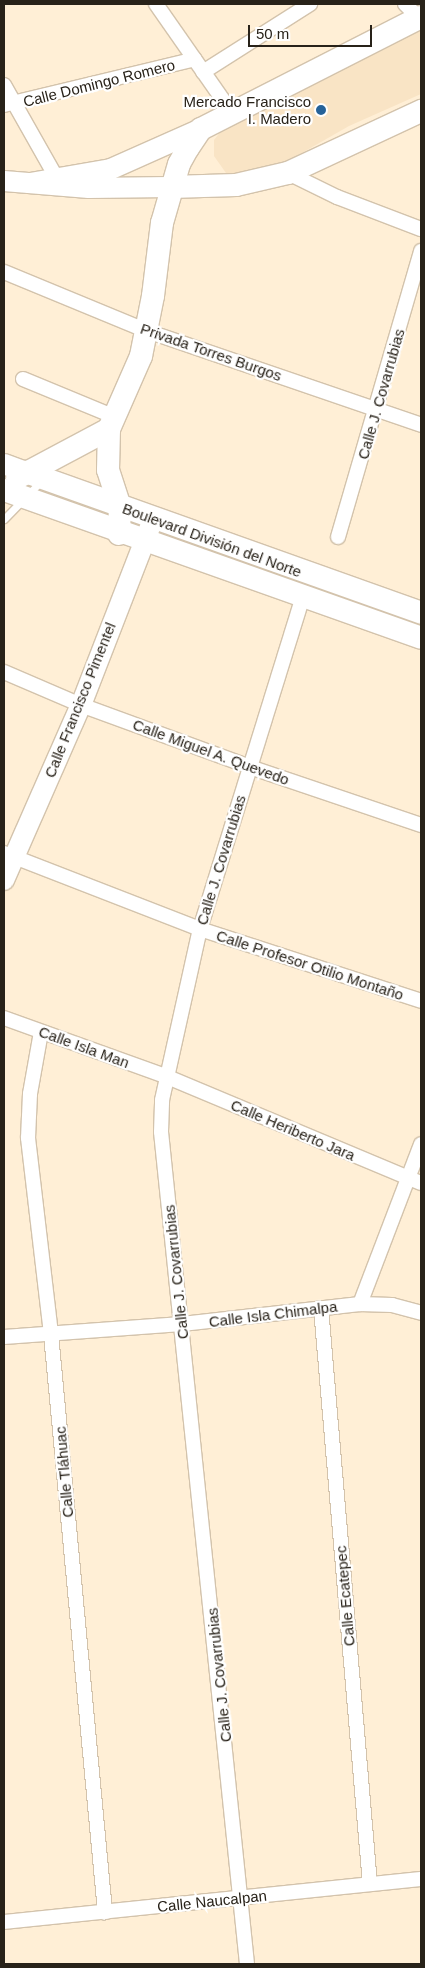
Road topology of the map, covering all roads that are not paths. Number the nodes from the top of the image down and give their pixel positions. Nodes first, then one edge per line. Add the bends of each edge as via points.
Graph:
1 (156, 4) edge
2 (310, 4) edge
3 (415, 13) edge
4 (195, 59) junction
5 (203, 72) junction
6 (4, 85) edge
7 (10, 105) edge
8 (421, 111) edge
9 (232, 113) junction
10 (201, 130) junction
11 (288, 173) junction
12 (4, 181) edge
13 (59, 183) junction
14 (171, 187) junction
15 (207, 187) junction
16 (162, 224) junction
17 (421, 229) edge
18 (421, 252) edge
19 (4, 272) edge
20 (147, 331) junction
21 (23, 379) dead end
22 (378, 410) junction
23 (112, 423) junction
24 (421, 425) edge
25 (4, 464) edge
26 (35, 476) junction
27 (4, 486) edge
28 (4, 490) edge
29 (26, 498) junction
30 (120, 507) junction
31 (152, 518) junction
32 (4, 520) edge
33 (119, 534) junction
34 (338, 537) dead end
35 (144, 542) junction
36 (303, 597) junction
37 (421, 613) edge
38 (421, 638) edge
39 (4, 672) edge
40 (81, 705) junction
41 (250, 767) junction
42 (421, 825) edge
43 (9, 855) edge
44 (4, 880) edge
45 (200, 930) junction
46 (421, 1001) edge
47 (4, 1018) edge
48 (41, 1032) junction
49 (165, 1076) junction
50 (421, 1144) edge
51 (415, 1181) edge
52 (360, 1304) junction
53 (321, 1308) junction
54 (421, 1313) edge
55 (182, 1324) junction
56 (50, 1334) junction
57 (4, 1337) edge
58 (421, 1879) edge
59 (370, 1884) junction
60 (242, 1897) junction
61 (105, 1912) junction
62 (4, 1922) edge
63 (247, 1964) edge

1 - 4 street
2 - 5 street
3 - 9 main road
4 - 5 street
4 - 7 street, Calle Domingo Romero
5 - 9 street
6 - 7 street
7 - 13 street
8 - 11 main road
9 - 10 main road
10 - 13 main road via 111,169
10 - 14 main road via 179,164
11 - 15 main road via 236,185
11 - 17 street via 337,197
12 - 13 main road
13 - 14 main road
14 - 15 main road
14 - 16 main road
15 - 16 main road via 180,198
16 - 20 main road
18 - 22 street, Calle J. Covarrubias
19 - 20 street, Privada Torres Burgos
20 - 22 street, Privada Torres Burgos
20 - 23 main road via 131,384
21 - 23 street
22 - 24 street, Privada Torres Burgos
22 - 34 street, Calle J. Covarrubias
23 - 26 main road
23 - 30 main road via 108,470
25 - 26 main road, Boulevard División del Norte
26 - 27 main road
26 - 29 lane
26 - 30 main road, Boulevard División del Norte
28 - 29 main road, Boulevard División del Norte
29 - 32 lane
29 - 33 main road, Boulevard División del Norte
30 - 31 main road, Boulevard División del Norte
30 - 33 main road
31 - 35 main road, Calle Francisco Pimentel
31 - 37 main road, Boulevard División del Norte
33 - 35 main road, Boulevard División del Norte
35 - 36 main road, Boulevard División del Norte
35 - 40 main road, Calle Francisco Pimentel
36 - 38 main road, Boulevard División del Norte
36 - 41 street, Calle J. Covarrubias
39 - 40 street, Calle Miguel A. Quevedo
40 - 41 street, Calle Miguel A. Quevedo
40 - 43 main road, Calle Francisco Pimentel
41 - 42 street, Calle Miguel A. Quevedo
41 - 45 street, Calle J. Covarrubias
43 - 44 main road, Calle Francisco Pimentel
43 - 45 street, Calle Profesor Otilio Montaño
45 - 46 street, Calle Profesor Otilio Montaño
45 - 49 street, Calle J. Covarrubias
47 - 48 street, Calle Isla Man
48 - 49 street, Calle Isla Man
48 - 56 street, Calle Tláhuac via 30,1094 28,1138
49 - 51 street, Calle Heriberto Jara
49 - 55 street, Calle J. Covarrubias via 161,1132
50 - 51 street
51 - 52 street
52 - 53 street, Calle Isla Chimalpa
52 - 54 street, Calle Isla Chimalpa via 392,1305
53 - 55 street, Calle Isla Chimalpa
53 - 59 street, Calle Ecatepec
55 - 56 street, Calle Isla Chimalpa
55 - 60 street, Calle J. Covarrubias
56 - 57 street, Calle Isla Chimalpa
56 - 61 street, Calle Tláhuac
58 - 59 street, Calle Naucalpan
59 - 60 street, Calle Naucalpan
60 - 61 street, Calle Naucalpan
60 - 63 street, Calle J. Covarrubias
61 - 62 street, Calle Naucalpan

